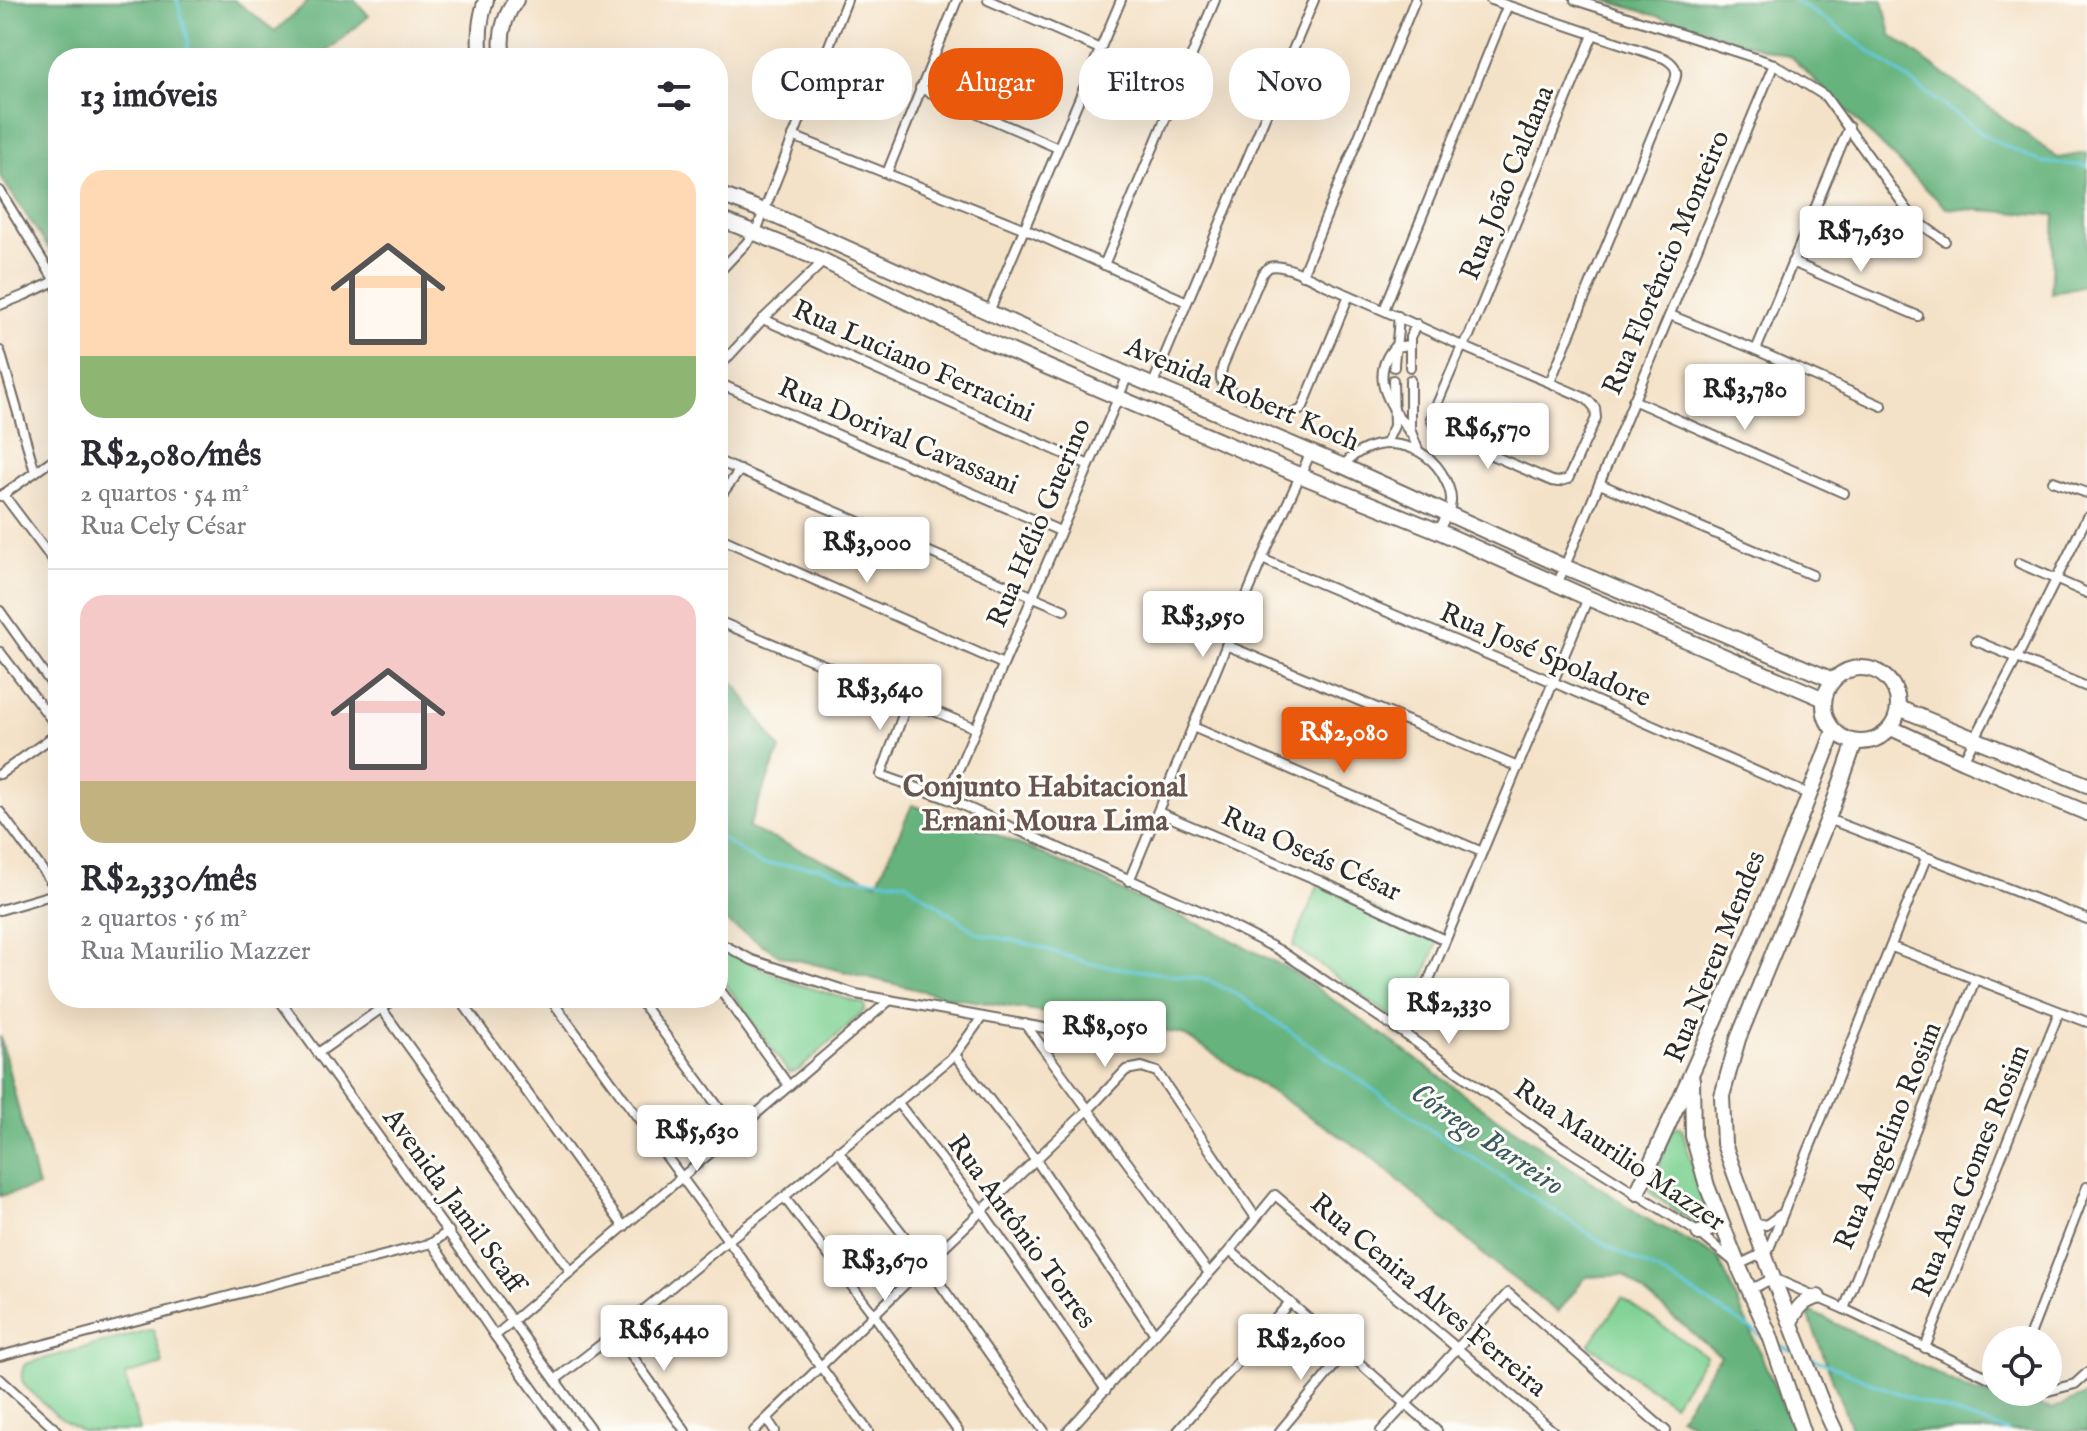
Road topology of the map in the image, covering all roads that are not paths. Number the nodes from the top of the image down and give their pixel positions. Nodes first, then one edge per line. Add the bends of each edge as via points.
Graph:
1 (486, 0) edge
2 (516, 0) edge
3 (847, 0) edge
4 (957, 0) edge
5 (988, 0) edge
6 (1121, 0) edge
7 (1215, 0) edge
8 (1314, 0) edge
9 (1415, 0) edge
10 (1491, 0) edge
11 (1575, 0) edge
12 (999, 2) edge
13 (1507, 7) junction
14 (1593, 35) junction
15 (479, 48) edge
16 (501, 48) edge
17 (1098, 48) edge
18 (1100, 48) edge
19 (1774, 64) junction
20 (920, 88) junction
21 (1079, 98) edge
22 (1849, 127) junction
23 (793, 136) junction
24 (1058, 148) junction
25 (887, 173) junction
26 (0, 191) edge
27 (728, 198) edge
28 (764, 211) junction
29 (728, 222) edge
30 (1025, 229) junction
31 (755, 234) junction
32 (1945, 241) dead end
33 (824, 261) junction
34 (728, 262) edge
35 (1792, 262) junction
36 (1104, 265) junction
37 (48, 269) edge
38 (1302, 275) junction
39 (48, 287) edge
40 (1349, 295) junction
41 (1187, 302) junction
42 (0, 305) edge
43 (1384, 310) junction
44 (989, 312) junction
45 (1670, 315) junction
46 (1398, 316) junction
47 (1918, 316) dead end
48 (763, 319) junction
49 (1417, 324) junction
50 (1410, 345) junction
51 (1462, 346) junction
52 (1394, 347) junction
53 (1756, 350) junction
54 (0, 351) edge
55 (728, 357) edge
56 (1394, 367) dead end
57 (1410, 367) dead end
58 (1128, 375) junction
59 (1393, 380) dead end
60 (1410, 380) dead end
61 (1550, 382) junction
62 (1152, 386) junction
63 (728, 387) edge
64 (1119, 397) junction
65 (1633, 400) junction
66 (1882, 406) dead end
67 (1394, 409) junction
68 (1410, 433) junction
69 (1386, 443) junction
70 (1419, 451) junction
71 (1311, 452) junction
72 (48, 463) edge
73 (728, 465) edge
74 (1089, 465) junction
75 (1343, 466) junction
76 (740, 470) junction
77 (35, 472) junction
78 (1299, 475) junction
79 (2053, 481) dead end
80 (1600, 484) junction
81 (728, 486) edge
82 (1844, 493) dead end
83 (2087, 493) edge
84 (2, 496) edge
85 (1448, 513) junction
86 (2087, 517) edge
87 (1060, 531) junction
88 (1438, 531) junction
89 (728, 541) edge
90 (48, 554) edge
91 (1262, 559) junction
92 (2019, 563) dead end
93 (1565, 567) junction
94 (1812, 575) dead end
95 (2054, 580) junction
96 (1557, 585) junction
97 (2087, 593) edge
98 (1033, 595) junction
99 (1588, 598) junction
100 (1064, 610) dead end
101 (0, 611) edge
102 (728, 625) edge
103 (1976, 641) dead end
104 (1226, 645) junction
105 (0, 652) edge
106 (2017, 658) junction
107 (1003, 664) junction
108 (48, 679) edge
109 (1833, 680) junction
110 (1553, 682) junction
111 (2087, 687) edge
112 (1824, 699) junction
113 (908, 701) junction
114 (1899, 708) junction
115 (48, 717) edge
116 (1193, 727) junction
117 (975, 728) junction
118 (1891, 728) junction
119 (1834, 731) junction
120 (48, 738) edge
121 (1974, 740) junction
122 (1855, 742) junction
123 (1963, 761) junction
124 (1518, 767) junction
125 (0, 774) edge
126 (2087, 785) edge
127 (1810, 795) junction
128 (946, 798) junction
129 (0, 812) edge
130 (1158, 812) junction
131 (2087, 813) edge
132 (1828, 819) junction
133 (1788, 847) junction
134 (1482, 852) junction
135 (1926, 858) junction
136 (1806, 873) junction
137 (48, 878) edge
138 (1129, 881) junction
139 (48, 895) edge
140 (0, 910) edge
141 (2087, 919) edge
142 (1445, 940) junction
143 (728, 947) edge
144 (1892, 947) junction
145 (1975, 980) junction
146 (890, 1000) junction
147 (728, 1001) edge
148 (285, 1008) edge
149 (382, 1008) joint
150 (466, 1008) edge
151 (557, 1008) edge
152 (645, 1008) edge
153 (2059, 1012) junction
154 (982, 1017) junction
155 (2087, 1022) edge
156 (1025, 1024) junction
157 (1406, 1035) junction
158 (1150, 1047) dead end
159 (318, 1053) junction
160 (955, 1055) junction
161 (1692, 1075) junction
162 (789, 1086) junction
163 (897, 1102) junction
164 (1089, 1109) junction
165 (736, 1131) junction
166 (838, 1151) junction
167 (1036, 1160) junction
168 (681, 1178) junction
169 (2087, 1187) edge
170 (1637, 1193) junction
171 (784, 1197) junction
172 (1786, 1208) junction
173 (1716, 1210) junction
174 (982, 1211) junction
175 (2076, 1213) junction
176 (2087, 1217) edge
177 (1256, 1218) junction
178 (1752, 1222) junction
179 (624, 1227) junction
180 (449, 1231) junction
181 (1699, 1233) junction
182 (727, 1241) junction
183 (432, 1243) junction
184 (1230, 1250) junction
185 (1766, 1256) junction
186 (926, 1264) junction
187 (1738, 1265) junction
188 (571, 1272) junction
189 (1209, 1273) junction
190 (1773, 1278) junction
191 (1748, 1288) junction
192 (1818, 1297) junction
193 (1290, 1302) junction
194 (1844, 1309) junction
195 (874, 1315) junction
196 (1791, 1320) junction
197 (513, 1322) junction
198 (2033, 1326) edge
199 (616, 1333) junction
200 (1155, 1334) junction
201 (495, 1336) junction
202 (1457, 1348) junction
203 (1925, 1348) junction
204 (1346, 1352) junction
205 (0, 1356) edge
206 (822, 1366) junction
207 (2087, 1373) edge
208 (1982, 1374) edge
209 (0, 1379) edge
210 (555, 1380) junction
211 (2062, 1387) edge
212 (1106, 1390) junction
213 (1405, 1403) junction
214 (767, 1419) junction
215 (57, 1431) edge
216 (563, 1431) edge
217 (592, 1431) edge
218 (685, 1431) edge
219 (754, 1431) edge
220 (775, 1431) edge
221 (868, 1431) edge
222 (958, 1431) edge
223 (1044, 1431) edge
224 (1068, 1431) edge
225 (1178, 1431) edge
226 (1280, 1431) edge
227 (1381, 1431) edge
228 (1437, 1431) edge
229 (1553, 1431) edge
230 (1666, 1431) edge
231 (1802, 1431) edge
232 (1835, 1431) edge

1 - 15 main road
2 - 16 main road via 505,19
3 - 23 street
4 - 20 street
5 - 12 street
6 - 18 street
7 - 36 street
8 - 41 street
9 - 38 street
10 - 13 street
11 - 19 street
12 - 17 street
13 - 14 street
13 - 43 street
14 - 51 street, Rua João Caldana
14 - 61 street via 1672,62 1675,80
19 - 22 street via 1825,96
19 - 45 street, Rua Florêncio Monteiro
20 - 24 street
20 - 25 street
21 - 24 street
22 - 32 street via 1914,219
22 - 35 street
23 - 25 street
23 - 28 street
24 - 30 street
25 - 30 street
26 - 37 street
27 - 28 main road, Avenida Robert Koch
28 - 31 street
28 - 44 main road, Avenida Robert Koch
29 - 31 main road, Avenida Robert Koch
30 - 36 street
30 - 44 street
31 - 33 main road, Avenida Robert Koch
31 - 34 street
33 - 48 street
33 - 64 main road, Avenida Robert Koch via 980,338
35 - 47 street
35 - 53 street
36 - 41 street
38 - 40 street
38 - 40 street via 1280,266 1262,274 1223,365 1220,377 1229,390 1285,414 1298,412
39 - 42 street
40 - 43 street
41 - 62 street
43 - 46 street
44 - 58 main road, Avenida Robert Koch
45 - 53 street
45 - 65 street, Rua Florêncio Monteiro
46 - 49 street
46 - 52 street
48 - 55 street
48 - 74 street, Rua Luciano Ferracini
49 - 50 street
49 - 51 street
50 - 52 street
50 - 57 street
51 - 61 street
51 - 61 street, Rua João Caldana via 1431,423 1440,433 1563,482 1572,474 1596,418 1595,408
52 - 56 street
52 - 67 street via 1382,368 1383,386
53 - 66 street
54 - 77 street
58 - 62 main road, Avenida Robert Koch
58 - 64 street, Rua Hélio Guerino
59 - 67 street
60 - 68 street
62 - 71 main road, Avenida Robert Koch
63 - 87 street, Rua Dorival Cavassani
64 - 74 street, Rua Hélio Guerino
64 - 78 main road, Avenida Robert Koch
65 - 80 street, Rua Florêncio Monteiro
65 - 82 street
67 - 68 street
67 - 69 street
68 - 70 street
69 - 70 street
69 - 75 street via 1354,455
70 - 85 street via 1446,482 1451,496
71 - 75 main road, Avenida Robert Koch
71 - 78 street
72 - 77 street
73 - 76 street
74 - 87 street, Rua Hélio Guerino
75 - 85 main road, Avenida Robert Koch
76 - 81 street
76 - 98 street
77 - 84 street
78 - 88 main road, Avenida Robert Koch
78 - 91 street
79 - 83 street
80 - 93 street, Rua Florêncio Monteiro
80 - 94 street
84 - 90 street
85 - 88 street
85 - 93 main road, Avenida Robert Koch
86 - 95 street
87 - 98 street, Rua Hélio Guerino
88 - 96 main road, Avenida Robert Koch
89 - 107 street
91 - 104 street
91 - 110 street, Rua José Spoladore
92 - 95 street
93 - 96 street, Rua Florêncio Monteiro
93 - 109 main road, Avenida Robert Koch
95 - 97 street
95 - 106 street
96 - 99 main road, Avenida Robert Koch
98 - 100 street
98 - 107 street, Rua Hélio Guerino
99 - 110 street
99 - 112 main road, Avenida Robert Koch
101 - 108 street
102 - 113 street
103 - 106 street
104 - 116 street
104 - 124 street
105 - 115 street
106 - 111 street
106 - 121 street
107 - 117 street, Rua Hélio Guerino
109 - 112 main road
109 - 114 main road via 1852,668 1876,670 1894,685
110 - 124 street
110 - 127 street, Rua José Spoladore
112 - 119 main road
113 - 117 street
113 - 128 street, Rua Maurilio Mazzer via 881,775
114 - 118 main road
114 - 121 main road
116 - 130 street
116 - 134 street
117 - 128 street, Rua Hélio Guerino
118 - 122 main road via 1875,740
118 - 123 main road
119 - 122 main road
119 - 127 main road, Rua Nereu Mendes
120 - 125 street
121 - 123 street
121 - 126 main road
122 - 132 main road, Rua Nereu Mendes
123 - 131 main road
124 - 134 street
127 - 133 main road, Rua Nereu Mendes
128 - 138 street, Rua Maurilio Mazzer
129 - 137 street
130 - 138 street
130 - 142 street, Rua Oseás César
132 - 135 street
132 - 136 main road, Rua Nereu Mendes
133 - 136 main road via 1784,875 1796,881
133 - 161 main road, Rua Nereu Mendes
134 - 142 street
135 - 141 street
135 - 144 street
136 - 178 main road, Rua Nereu Mendes via 1738,1039 1722,1096 1724,1144
138 - 157 street, Rua Maurilio Mazzer via 1279,950
139 - 140 street
142 - 157 street
143 - 146 street via 856,994
144 - 145 street
144 - 172 street
145 - 153 street
145 - 194 street, Rua Angelino Rosim
146 - 154 street
146 - 162 street
147 - 162 street
148 - 159 street, Avenida Jamil Scaff
149 - 159 street
149 - 188 street
150 - 179 street
151 - 168 street
152 - 165 street
153 - 155 street
153 - 203 street, Rua Ana Gomes Rosim
154 - 156 street
154 - 160 street
156 - 158 street
156 - 164 street
157 - 170 street, Rua Maurilio Mazzer via 1561,1146
159 - 180 street, Avenida Jamil Scaff
160 - 163 street
160 - 167 street
161 - 170 main road
161 - 173 main road, Rua Nereu Mendes via 1693,1136
162 - 165 street
163 - 166 street
163 - 174 street, Rua Antônio Torres
164 - 167 street
164 - 177 street via 1126,1070 1142,1067 1157,1072
164 - 189 street
165 - 168 street
166 - 171 street
166 - 186 street
167 - 174 street
167 - 200 street
168 - 179 street
168 - 182 street
169 - 175 street
170 - 181 street, Rua Maurilio Mazzer
171 - 182 street
171 - 195 street
172 - 178 street via 1766,1225
172 - 185 street
173 - 181 main road via 1714,1224
173 - 187 main road, Rua Nereu Mendes
174 - 186 street
174 - 212 street, Rua Antônio Torres
175 - 176 street
175 - 198 street
177 - 184 street
177 - 202 street, Rua Cenira Alves Ferreira via 1275,1195
178 - 185 main road, Rua Nereu Mendes
179 - 188 street
180 - 183 street
180 - 197 street, Avenida Jamil Scaff
181 - 187 street, Rua Maurilio Mazzer
182 - 199 street
182 - 206 street
183 - 201 street, Avenida Jamil Scaff
183 - 205 street
184 - 189 street
184 - 193 street
185 - 187 street
185 - 190 main road, Rua Nereu Mendes
186 - 195 street
186 - 223 street
187 - 191 main road, Rua Nereu Mendes
188 - 197 street
189 - 200 street
190 - 191 street
190 - 192 street
190 - 196 main road, Rua Nereu Mendes
191 - 231 main road, Rua Nereu Mendes
192 - 194 street
192 - 196 main road via 1805,1301
193 - 204 street
193 - 225 street
194 - 203 street
195 - 206 street
195 - 222 street
196 - 232 main road, Rua Nereu Mendes
197 - 201 street
197 - 210 street, Avenida Jamil Scaff
199 - 210 street
199 - 218 street
200 - 212 street
201 - 216 street, Avenida Jamil Scaff
202 - 213 street
202 - 229 street, Rua Cenira Alves Ferreira
202 - 230 street via 1508,1293
203 - 208 street
204 - 213 street
204 - 226 street
206 - 214 street
206 - 221 street
207 - 211 street
209 - 215 street
210 - 217 street, Avenida Jamil Scaff
212 - 224 street
213 - 227 street
213 - 228 street
214 - 219 street
214 - 220 street

